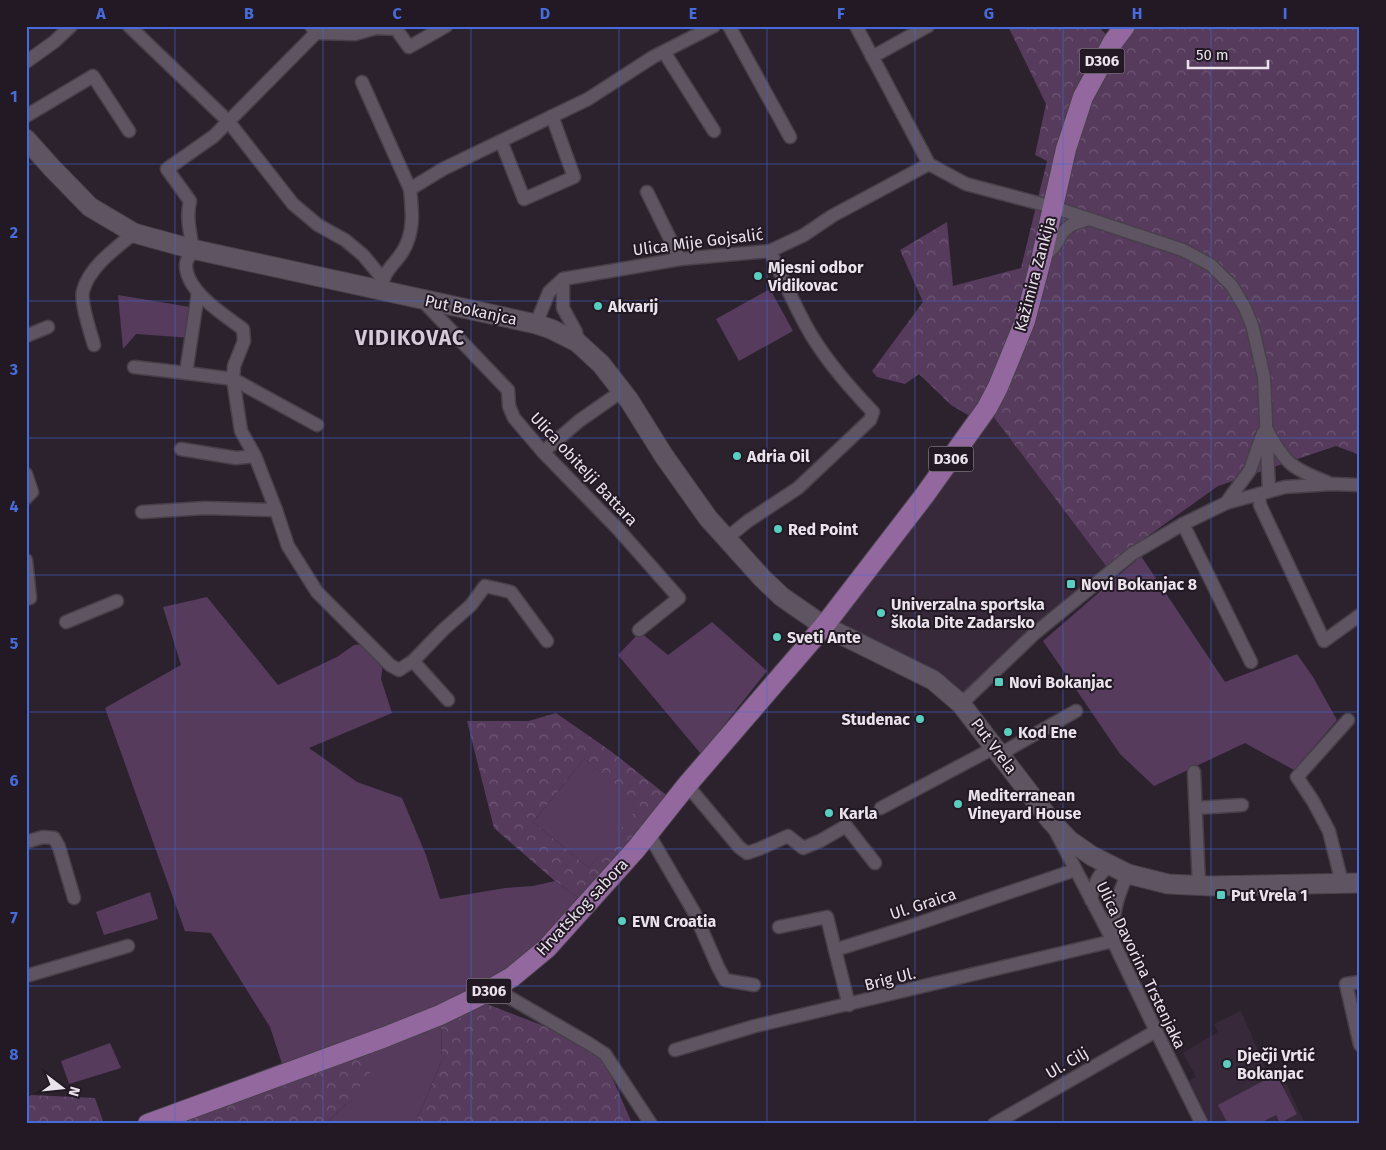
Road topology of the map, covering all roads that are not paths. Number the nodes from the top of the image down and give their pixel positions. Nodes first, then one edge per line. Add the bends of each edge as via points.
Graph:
1 (71, 26) edge
2 (129, 26) edge
3 (446, 26) edge
4 (714, 26) edge
5 (729, 26) edge
6 (856, 26) edge
7 (928, 26) edge
8 (1124, 27) edge
9 (314, 30) edge
10 (664, 52) junction
11 (872, 58) junction
12 (26, 62) edge
13 (362, 82) dead end
14 (26, 116) edge
15 (552, 116) junction
16 (228, 121) junction
17 (129, 131) dead end
18 (714, 131) dead end
19 (790, 137) dead end
20 (26, 139) edge
21 (501, 141) junction
22 (929, 164) junction
23 (410, 189) junction
24 (646, 192) dead end
25 (1053, 207) junction
26 (1088, 219) junction
27 (134, 233) junction
28 (192, 249) junction
29 (770, 251) junction
30 (680, 259) junction
31 (1041, 260) junction
32 (563, 279) junction
33 (382, 284) junction
34 (198, 293) junction
35 (421, 300) junction
36 (536, 324) junction
37 (48, 327) dead end
38 (26, 336) edge
39 (577, 342) junction
40 (94, 345) dead end
41 (134, 367) dead end
42 (186, 372) junction
43 (233, 379) junction
44 (622, 391) junction
45 (317, 425) dead end
46 (1265, 428) junction
47 (181, 449) dead end
48 (544, 452) junction
49 (255, 456) junction
50 (26, 474) edge
51 (1332, 484) junction
52 (1360, 485) edge
53 (1264, 493) junction
54 (26, 498) edge
55 (1226, 503) junction
56 (276, 510) junction
57 (142, 512) dead end
58 (1183, 524) junction
59 (727, 538) junction
60 (26, 560) edge
61 (26, 598) edge
62 (117, 601) dead end
63 (1360, 615) edge
64 (66, 622) dead end
65 (824, 626) junction
66 (639, 630) dead end
67 (547, 641) dead end
68 (412, 661) junction
69 (1251, 662) dead end
70 (448, 700) dead end
71 (961, 704) junction
72 (1076, 711) dead end
73 (1348, 720) dead end
74 (1000, 754) junction
75 (1194, 772) dead end
76 (686, 785) junction
77 (1242, 805) dead end
78 (881, 808) dead end
79 (1196, 808) junction
80 (1051, 821) junction
81 (648, 833) junction
82 (26, 842) edge
83 (875, 863) dead end
84 (1110, 866) junction
85 (1075, 870) junction
86 (1128, 874) junction
87 (1351, 883) edge
88 (1199, 886) junction
89 (74, 898) dead end
90 (1091, 900) junction
91 (779, 927) dead end
92 (1113, 941) junction
93 (128, 946) dead end
94 (835, 950) junction
95 (26, 976) edge
96 (1360, 982) edge
97 (754, 984) dead end
98 (492, 988) junction
99 (849, 1005) junction
100 (1156, 1031) junction
101 (1360, 1045) edge
102 (674, 1050) dead end
103 (148, 1124) edge
104 (651, 1124) edge
105 (994, 1124) edge
106 (1202, 1124) edge

1 - 12 street
2 - 16 street
3 - 9 street via 409,47 396,30 376,28 355,34
4 - 10 street
5 - 19 street
6 - 11 street
7 - 11 street
8 - 25 main road, Kažimira Zankija / D306 via 1083,97 1066,149
9 - 16 street
10 - 15 street via 588,100
10 - 18 street
11 - 22 street
13 - 23 street
14 - 17 street via 93,76
15 - 21 street
15 - 21 street via 574,177 524,199
16 - 28 street via 214,136 167,169 190,201 187,214
16 - 33 street via 293,204 362,256
20 - 27 main road, Put Bokanjca via 90,206
21 - 23 street
22 - 25 street via 966,184
22 - 29 street, Ulica Mije Gojsalić
23 - 33 street via 413,224 404,249
24 - 30 street
25 - 26 street
25 - 31 main road, Kažimira Zankija / D306
26 - 31 street via 1071,225
26 - 46 street via 1183,250 1211,265 1232,286 1252,325 1264,376
27 - 28 main road, Put Bokanjca
27 - 40 street via 95,268 82,292
28 - 33 main road, Put Bokanjca
28 - 34 street via 186,264 190,281
29 - 30 street, Ulica Mije Gojsalić
29 - 59 street via 820,348 873,412 870,420 798,488
30 - 32 street, Ulica Mije Gojsalić
31 - 65 main road, Kažimira Zankija / D306 via 1025,321 987,408
32 - 36 street via 548,292
32 - 39 street via 563,308 576,332
33 - 35 main road, Put Bokanjca
34 - 42 street
34 - 43 street via 242,329 244,341 234,366
35 - 36 main road, Put Bokanjca
35 - 48 street, Ulica obitelji Battara via 508,390 514,418
36 - 39 main road, Put Bokanjca
37 - 38 street
39 - 44 main road, Put Bokanjca via 601,364
41 - 42 street
42 - 43 street
43 - 45 street
43 - 49 street via 241,431
44 - 48 street via 579,421
44 - 59 main road, Put Bokanjca via 708,518
46 - 51 street via 1285,459 1303,473
46 - 53 street
46 - 55 street via 1250,470
47 - 49 street via 236,458
48 - 66 street, Ulica obitelji Battara via 679,598
49 - 56 street
50 - 54 street via 32,492
51 - 52 street
51 - 53 street via 1285,487
53 - 55 street
53 - 63 street via 1260,505 1324,641
55 - 58 street
56 - 57 street via 205,508
56 - 68 street via 288,546 317,592 390,665 399,670
58 - 69 street
58 - 71 street via 1132,554 1034,634
59 - 65 main road, Put Bokanjca via 782,597
60 - 61 street via 30,598
62 - 64 street
65 - 71 main road, Put Vrela via 932,680
65 - 76 main road, Hrvatskog sabora / D306
67 - 68 street via 511,592 486,586 471,605
68 - 70 street
71 - 74 main road, Put Vrela
72 - 74 street
73 - 87 street via 1296,777 1313,800
74 - 78 street via 988,751
74 - 80 main road, Put Vrela
75 - 79 street
76 - 81 main road, Hrvatskog sabora / D306
76 - 83 street via 747,853 788,836 802,848 820,842 846,826
77 - 79 street
79 - 88 street
80 - 84 main road, Put Vrela via 1070,840
80 - 85 street, Ulica Davorina Trstenjaka
81 - 97 street via 694,912 725,980
81 - 98 main road, Hrvatskog sabora / D306 via 547,948 512,977
82 - 89 street via 43,837 54,838
84 - 86 main road, Put Vrela
84 - 90 street via 1100,875
85 - 90 street, Ulica Davorina Trstenjaka
85 - 94 street, Ul. Graica
86 - 88 main road, Put Vrela via 1168,884
86 - 92 street via 1115,908
87 - 88 main road, Put Vrela
90 - 92 street, Ulica Davorina Trstenjaka
91 - 94 street via 827,917
92 - 99 street, Brig Ul.
92 - 100 street, Ulica Davorina Trstenjaka
93 - 95 street
94 - 99 street
96 - 101 street via 1346,984
98 - 103 main road, Hrvatskog sabora / D306 via 440,1015
98 - 104 street via 605,1054
99 - 102 street, Brig Ul. via 756,1026
100 - 105 street, Ul. Cilj
100 - 106 street, Ulica Davorina Trstenjaka

